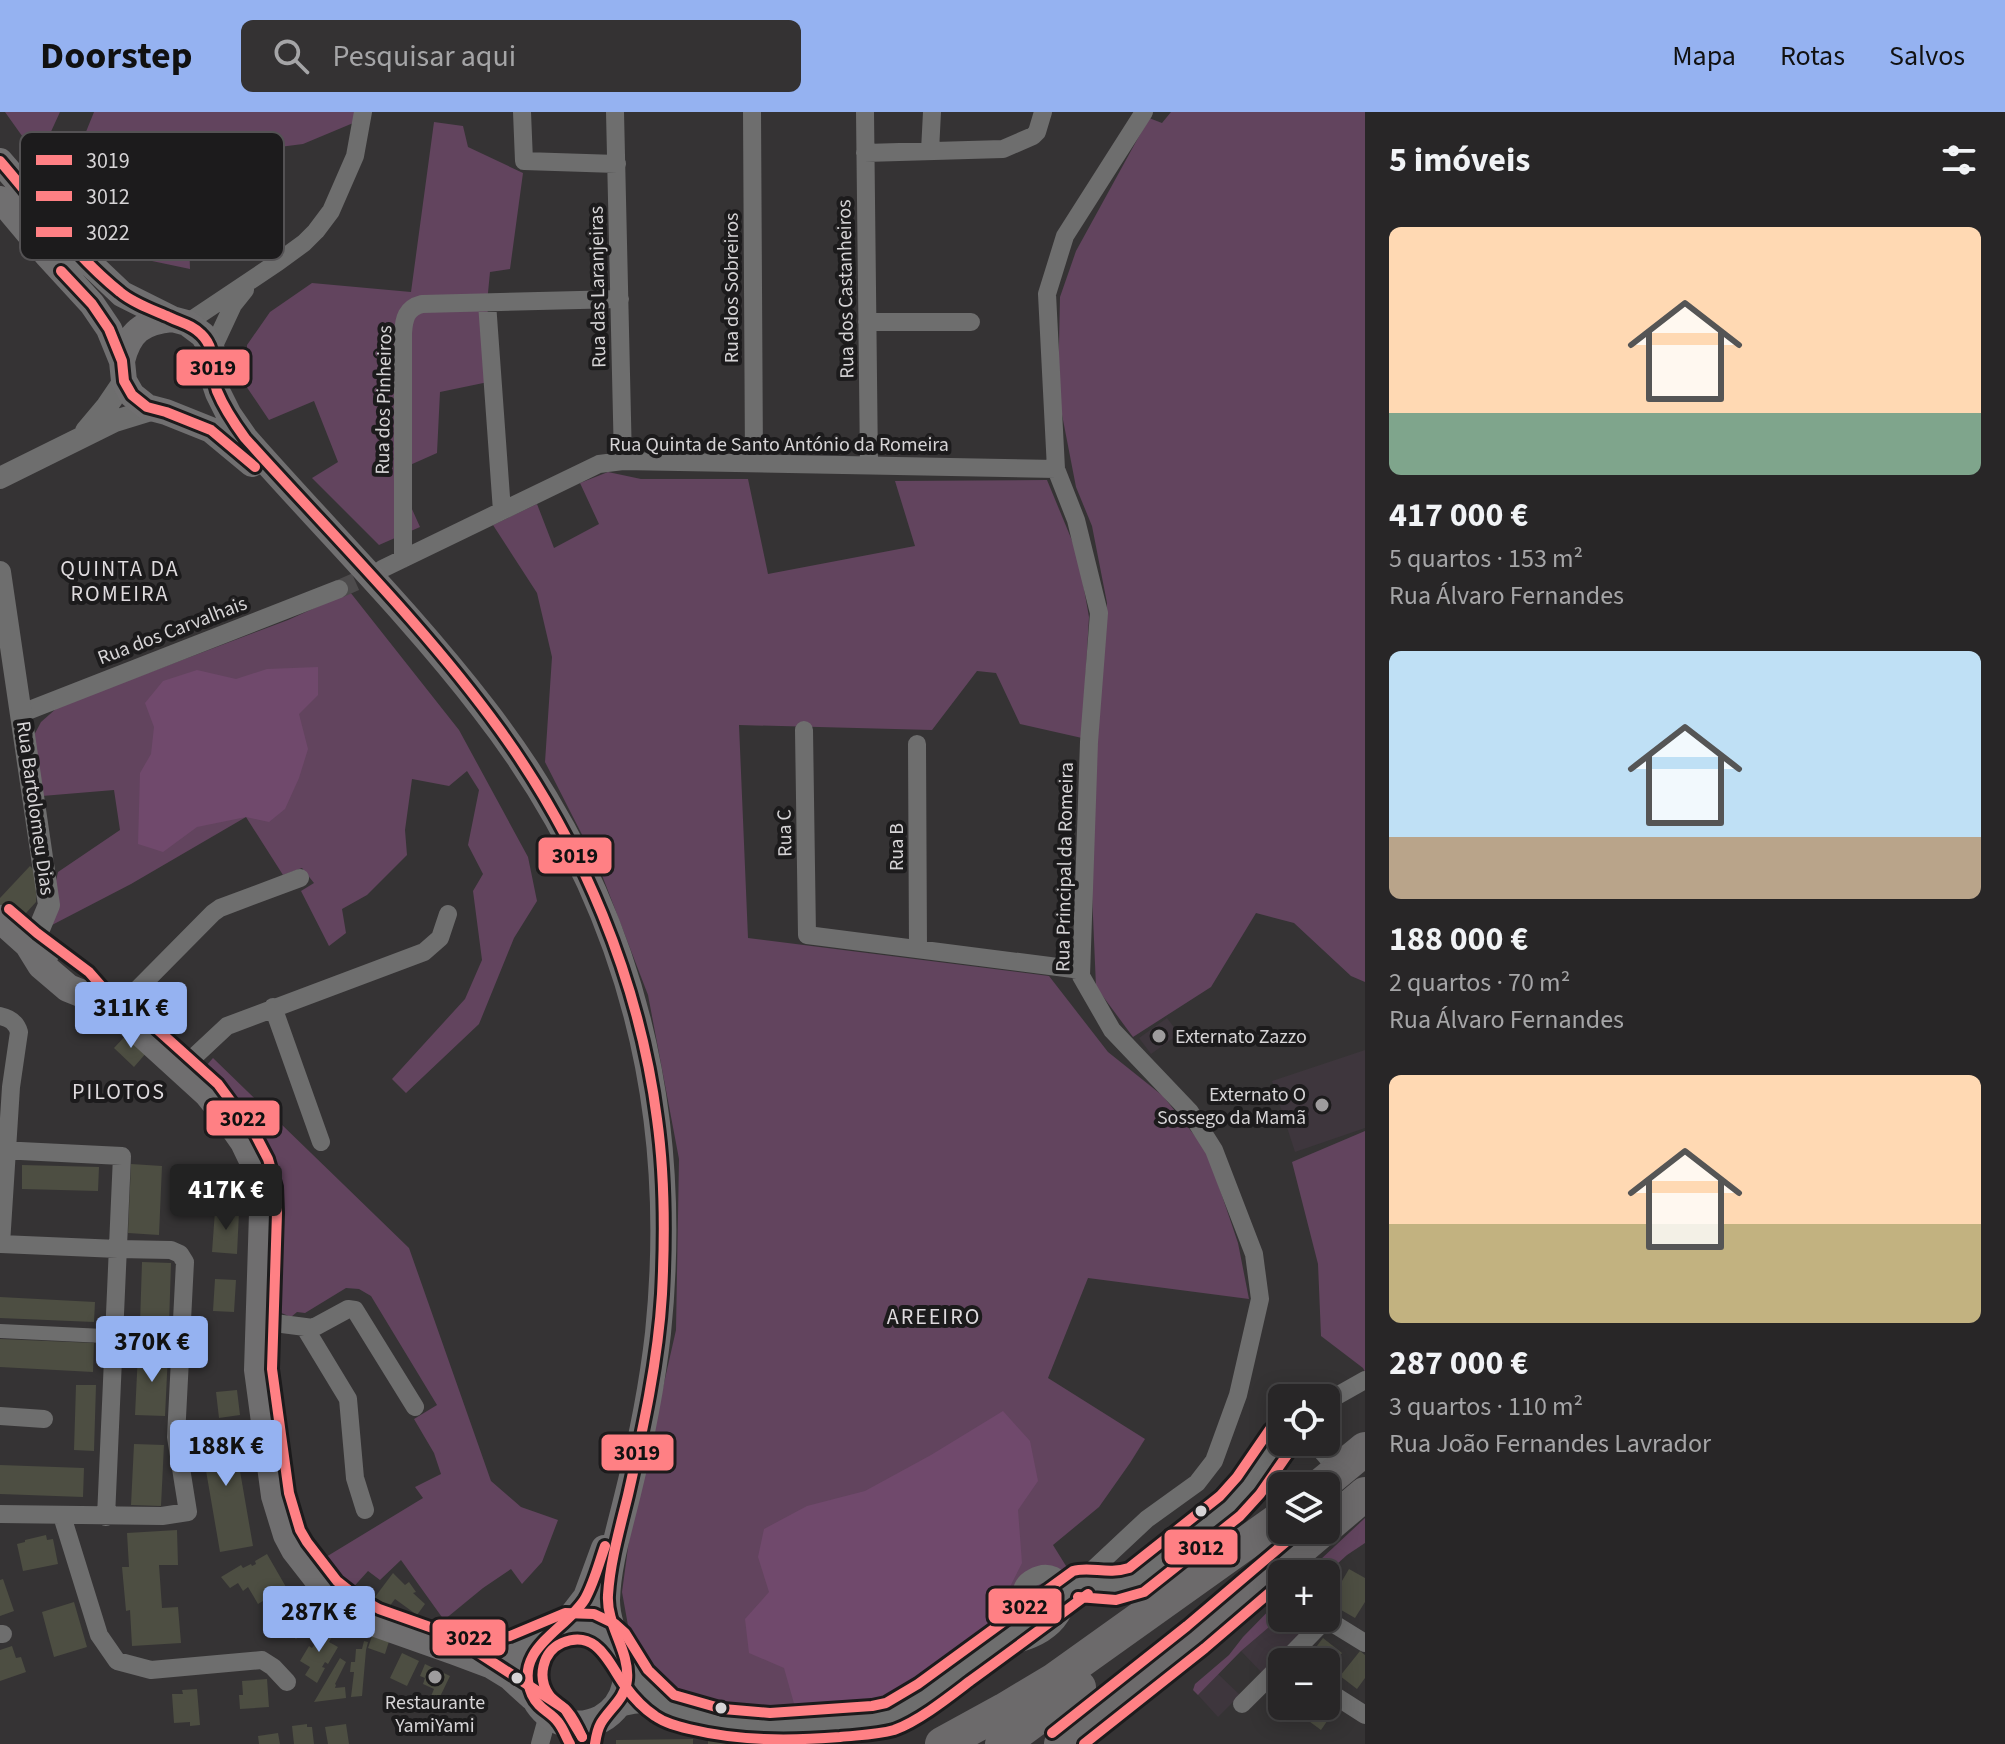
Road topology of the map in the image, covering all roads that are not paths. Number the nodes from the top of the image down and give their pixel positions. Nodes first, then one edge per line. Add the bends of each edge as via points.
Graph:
1 (363, 112) edge
2 (522, 112) edge
3 (615, 112) edge
4 (752, 112) edge
5 (865, 112) edge
6 (932, 112) edge
7 (1043, 112) edge
8 (1144, 112) edge
9 (930, 151) junction
10 (865, 153) junction
11 (0, 161) edge
12 (617, 164) junction
13 (20, 184) edge
14 (0, 199) edge
15 (20, 223) edge
16 (284, 257) edge
17 (52, 260) edge
18 (86, 260) edge
19 (280, 260) edge
20 (270, 267) junction
21 (620, 299) junction
22 (487, 303) junction
23 (179, 321) junction
24 (867, 322) junction
25 (971, 322) dead end
26 (212, 350) junction
27 (123, 371) junction
28 (213, 378) junction
29 (160, 411) junction
30 (77, 439) junction
31 (623, 461) junction
32 (754, 463) junction
33 (869, 465) junction
34 (1056, 469) junction
35 (0, 478) edge
36 (502, 511) junction
37 (403, 559) junction
38 (382, 569) tunnel mouth
39 (0, 572) edge
40 (339, 589) tunnel mouth
41 (22, 713) junction
42 (804, 730) dead end
43 (917, 744) dead end
44 (300, 878) dead end
45 (448, 914) dead end
46 (0, 919) edge
47 (28, 944) junction
48 (918, 949) junction
49 (1081, 970) junction
50 (104, 1005) junction
51 (273, 1007) junction
52 (0, 1016) edge
53 (181, 1069) junction
54 (6, 1087) edge
55 (321, 1142) dead end
56 (4, 1150) edge
57 (118, 1249) junction
58 (259, 1321) junction
59 (305, 1328) junction
60 (0, 1331) edge
61 (114, 1337) junction
62 (145, 1338) dead end
63 (1365, 1380) edge
64 (1340, 1394) edge
65 (415, 1407) dead end
66 (0, 1416) edge
67 (44, 1419) dead end
68 (1365, 1449) edge
69 (1269, 1456) edge
70 (1330, 1472) edge
71 (1365, 1494) edge
72 (365, 1510) dead end
73 (0, 1514) edge
74 (1340, 1515) edge
75 (62, 1516) junction
76 (106, 1517) junction
77 (1268, 1527) edge
78 (1268, 1529) edge
79 (1305, 1544) edge
80 (1074, 1588) junction
81 (1021, 1627) junction
82 (552, 1633) junction
83 (1365, 1643) edge
84 (1298, 1648) edge
85 (455, 1651) junction
86 (985, 1652) junction
87 (623, 1656) junction
88 (1268, 1678) edge
89 (287, 1682) dead end
90 (1340, 1699) edge
91 (1242, 1704) dead end
92 (667, 1707) junction
93 (610, 1712) junction
94 (1365, 1715) edge
95 (552, 1719) edge
96 (540, 1744) edge
97 (595, 1744) edge
98 (942, 1744) edge
99 (1002, 1744) edge
100 (1061, 1744) edge

1 - 16 street via 355,156 331,211
2 - 12 street via 524,161
3 - 12 street, Rua das Laranjeiras
4 - 32 street, Rua dos Sobreiros
5 - 10 street, Rua dos Castanheiros
6 - 9 street
7 - 9 street via 1033,136 1003,149
8 - 34 street, Rua Principal da Romeira via 1065,236 1047,294
9 - 10 street
10 - 24 street, Rua dos Castanheiros
11 - 13 main road
12 - 21 street, Rua das Laranjeiras
14 - 15 main road
17 - 27 main road via 109,329
18 - 23 main road via 122,294
19 - 20 street
20 - 23 street
20 - 26 street via 233,305
21 - 22 street, Rua dos Pinheiros
21 - 31 street, Rua das Laranjeiras
22 - 36 street
22 - 37 street, Rua dos Pinheiros via 422,304 404,319
23 - 26 main road via 203,335
23 - 27 main road via 141,327 125,347
24 - 25 street
24 - 33 street, Rua dos Castanheiros
26 - 28 main road
27 - 29 main road via 132,395
27 - 30 street via 107,406
28 - 29 main road via 191,407
28 - 87 main road via 245,438 486,711 565,833 620,957 655,1095 664,1242 657,1338 607,1602
29 - 30 street via 115,421
29 - 82 main road via 211,430 253,465 472,710 561,846 608,954 631,1029 648,1119 655,1231 651,1306 642,1377 606,1542 586,1597
30 - 35 street
31 - 32 street, Rua Quinta de Santo António da Romeira
31 - 36 street, Rua Quinta de Santo António da Romeira via 599,464
32 - 33 street, Rua Quinta de Santo António da Romeira
33 - 34 street, Rua Quinta de Santo António da Romeira
34 - 49 street, Rua Principal da Romeira via 1077,524 1099,613
36 - 37 street, Rua Quinta de Santo António da Romeira
37 - 38 street, Rua Quinta de Santo António da Romeira
39 - 41 street, Rua Bartolomeu Dias
40 - 41 street, Rua dos Carvalhais
41 - 47 street, Rua Bartolomeu Dias via 49,905
42 - 48 street, Rua C via 807,935
43 - 48 street, Rua B
44 - 50 street via 220,908
45 - 51 street via 440,938 424,952
46 - 47 main road
47 - 50 main road
48 - 49 street
49 - 80 street, Rua Principal da Romeira via 1112,1030 1190,1112 1214,1150 1254,1254 1260,1299 1238,1395 1214,1461 1197,1483 1147,1519
50 - 53 main road
51 - 53 street via 227,1026
51 - 55 street
52 - 54 street via 12,1020 19,1032
53 - 58 main road via 228,1119 255,1165 263,1213
54 - 56 street
56 - 57 street via 1,1244
56 - 57 street via 122,1156
57 - 61 street
57 - 76 street via 171,1250 185,1262 176,1437 188,1512
58 - 59 street
58 - 85 main road via 258,1370 275,1496 295,1550 327,1591 348,1608
59 - 65 street via 356,1311
59 - 72 street via 348,1401 355,1478
60 - 61 street
61 - 62 street
61 - 76 street
63 - 64 street
66 - 67 street
68 - 70 highway
69 - 80 street via 1230,1506 1136,1580 1114,1587
71 - 74 highway
73 - 75 street
75 - 76 street
75 - 89 street via 99,1635 117,1661 151,1670 262,1660
77 - 98 highway via 1054,1680
78 - 99 highway via 1152,1629
79 - 100 highway
80 - 81 street
80 - 81 street via 1053,1575 1027,1581 1022,1588
80 - 86 street via 1057,1624 1029,1642
81 - 86 street
82 - 85 main road via 514,1650
82 - 87 main road via 589,1627 608,1636
82 - 95 main road via 533,1653 528,1675
83 - 84 street via 1326,1619
85 - 95 main road via 510,1676
86 - 92 street via 905,1709 874,1720 740,1726
87 - 92 street via 637,1679
87 - 93 main road via 627,1682
88 - 91 street
90 - 94 street
92 - 93 street via 645,1704
93 - 95 main road via 580,1725
93 - 97 main road via 599,1726
95 - 96 street

